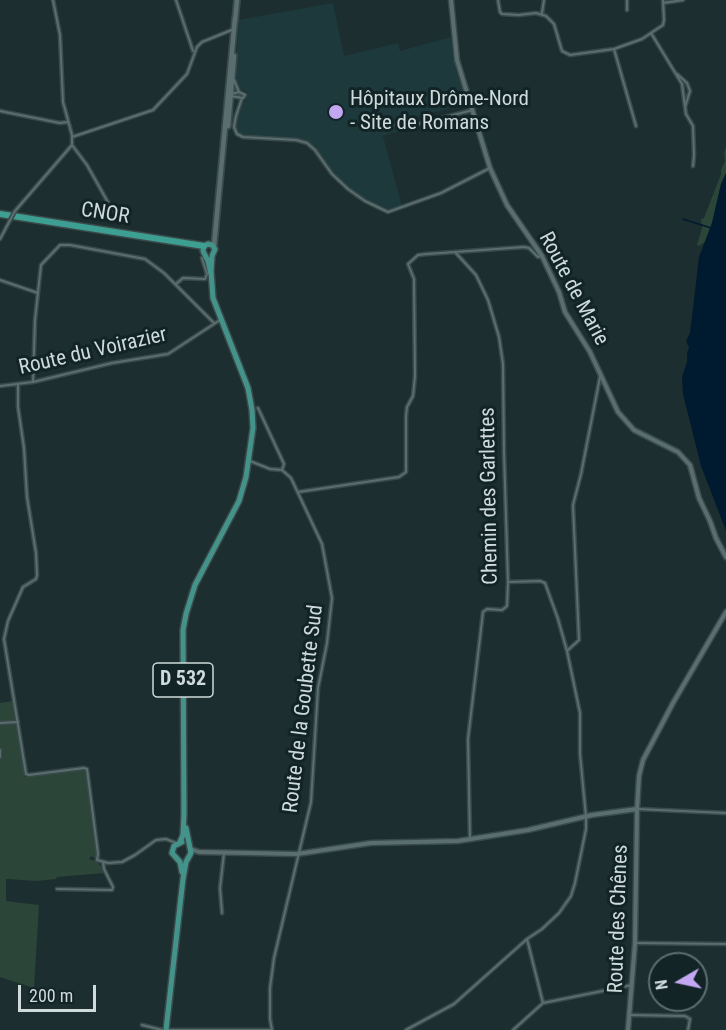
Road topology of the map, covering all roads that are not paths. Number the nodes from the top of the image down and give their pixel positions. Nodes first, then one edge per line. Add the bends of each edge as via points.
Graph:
1 (53, 0) edge
2 (176, 0) edge
3 (237, 0) edge
4 (451, 0) edge
5 (498, 0) edge
6 (544, 0) edge
7 (627, 0) edge
8 (683, 0) edge
9 (663, 2) edge
10 (627, 10) dead end
11 (542, 13) junction
12 (235, 18) junction
13 (234, 29) junction
14 (651, 33) junction
15 (614, 48) junction
16 (193, 52) junction
17 (234, 65) junction
18 (674, 72) junction
19 (241, 95) junction
20 (230, 96) junction
21 (685, 107) junction
22 (0, 111) edge
23 (473, 111) junction
24 (370, 120) dead end
25 (68, 122) junction
26 (636, 126) dead end
27 (72, 137) junction
28 (72, 145) junction
29 (693, 166) dead end
30 (490, 168) junction
31 (114, 213) dead end
32 (0, 215) edge
33 (0, 239) edge
34 (207, 251) junction
35 (454, 252) junction
36 (542, 255) junction
37 (0, 280) edge
38 (176, 284) junction
39 (38, 293) junction
40 (217, 321) junction
41 (601, 374) junction
42 (33, 382) junction
43 (18, 384) junction
44 (0, 386) edge
45 (258, 408) dead end
46 (249, 460) junction
47 (282, 470) junction
48 (298, 492) junction
49 (726, 556) edge
50 (508, 582) junction
51 (726, 612) edge
52 (567, 651) junction
53 (18, 722) junction
54 (0, 723) edge
55 (0, 750) edge
56 (0, 757) edge
57 (637, 809) junction
58 (726, 813) edge
59 (184, 814) junction
60 (586, 817) junction
61 (470, 840) junction
62 (169, 841) junction
63 (177, 844) junction
64 (189, 852) junction
65 (224, 853) junction
66 (298, 854) junction
67 (178, 861) junction
68 (103, 862) junction
69 (182, 884) junction
70 (57, 889) dead end
71 (222, 913) dead end
72 (527, 939) junction
73 (635, 944) junction
74 (726, 944) edge
75 (632, 985) junction
76 (543, 1003) junction
77 (630, 1015) junction
78 (142, 1025) dead end
79 (165, 1030) edge
80 (272, 1030) edge
81 (406, 1030) edge
82 (513, 1030) edge
83 (628, 1030) edge
84 (688, 1030) edge

1 - 25 street
2 - 16 street
3 - 12 main road
4 - 23 street, Route de Marie via 456,53
5 - 11 street via 502,14
6 - 11 street
7 - 10 street
8 - 9 street
9 - 14 street via 663,25
11 - 15 street via 554,24 564,53
12 - 13 main road
12 - 17 main road
13 - 16 street via 202,42
13 - 20 main road
14 - 15 street via 632,44
14 - 18 street
15 - 26 street
16 - 27 street via 187,74 153,110
17 - 19 street via 234,79
17 - 20 main road
18 - 21 street via 682,84
18 - 21 street via 690,91
19 - 20 street
19 - 30 street via 234,127 237,134 303,141 348,189 388,212 441,193
20 - 34 main road via 216,226
21 - 29 street via 693,126
22 - 25 street
23 - 24 street via 406,127
23 - 30 street, Route de Marie
25 - 27 street
27 - 28 street
28 - 31 street
28 - 33 street, bridge via 15,211
30 - 36 street, Route de Marie via 507,205
32 - 34 highway, CNOR
34 - 38 street via 205,279 183,278
34 - 40 main road, D 532
35 - 36 street via 524,247 538,257
35 - 48 street via 418,255 408,266 414,279 415,376 406,416 406,472 399,477
35 - 50 street, Chemin des Garlettes via 476,275 488,300 502,351
36 - 41 street, Route de Marie via 565,312
37 - 39 street
38 - 39 street via 144,258 65,244 43,262
38 - 40 street
39 - 42 street
40 - 42 street, Route du Voirazier via 168,354
40 - 46 main road, D 532 via 250,398 253,428
41 - 49 street, Route de Marie via 625,421 688,461 699,498
41 - 52 street via 573,505 579,640
42 - 43 street, Route du Voirazier
43 - 44 street, Route du Voirazier
43 - 53 street via 37,575 23,587 4,639
45 - 47 street, Route de la Goubette Sud via 284,464
46 - 47 street
46 - 59 main road, D 532 via 239,501 195,585 183,630
47 - 48 street, Route de la Goubette Sud
48 - 66 street, Route de la Goubette Sud via 326,556 332,610 318,688 311,802
50 - 52 street via 545,583
50 - 61 street, Chemin des Garlettes via 505,609 483,612 468,739
51 - 57 street, Route des Chênes via 644,760
52 - 60 street via 580,713
53 - 54 street
53 - 68 street via 27,775 87,769 97,860
55 - 56 street
57 - 58 street
57 - 60 street
57 - 73 street, Route des Chênes
59 - 63 main road, D 532 via 183,835
59 - 64 main road, D 532
60 - 61 street
60 - 72 street via 571,896 559,913
61 - 66 street via 371,843
62 - 63 street
62 - 63 street
62 - 68 street via 156,840 122,861
63 - 64 main road
63 - 67 main road via 173,855
64 - 65 street
64 - 67 main road
64 - 69 main road, D 532
65 - 66 street
65 - 71 street
66 - 80 street, Route de la Goubette Sud via 274,958 270,988
67 - 69 main road, D 532
68 - 70 street via 112,890
69 - 79 main road, D 532
72 - 76 street
72 - 81 street via 454,1004
73 - 74 street
73 - 75 street, Route des Chênes
75 - 76 street
75 - 77 street, Route des Chênes
76 - 82 street
77 - 83 street, Route des Chênes
77 - 84 street via 685,1016 690,1019
78 - 79 street
79 - 80 street

